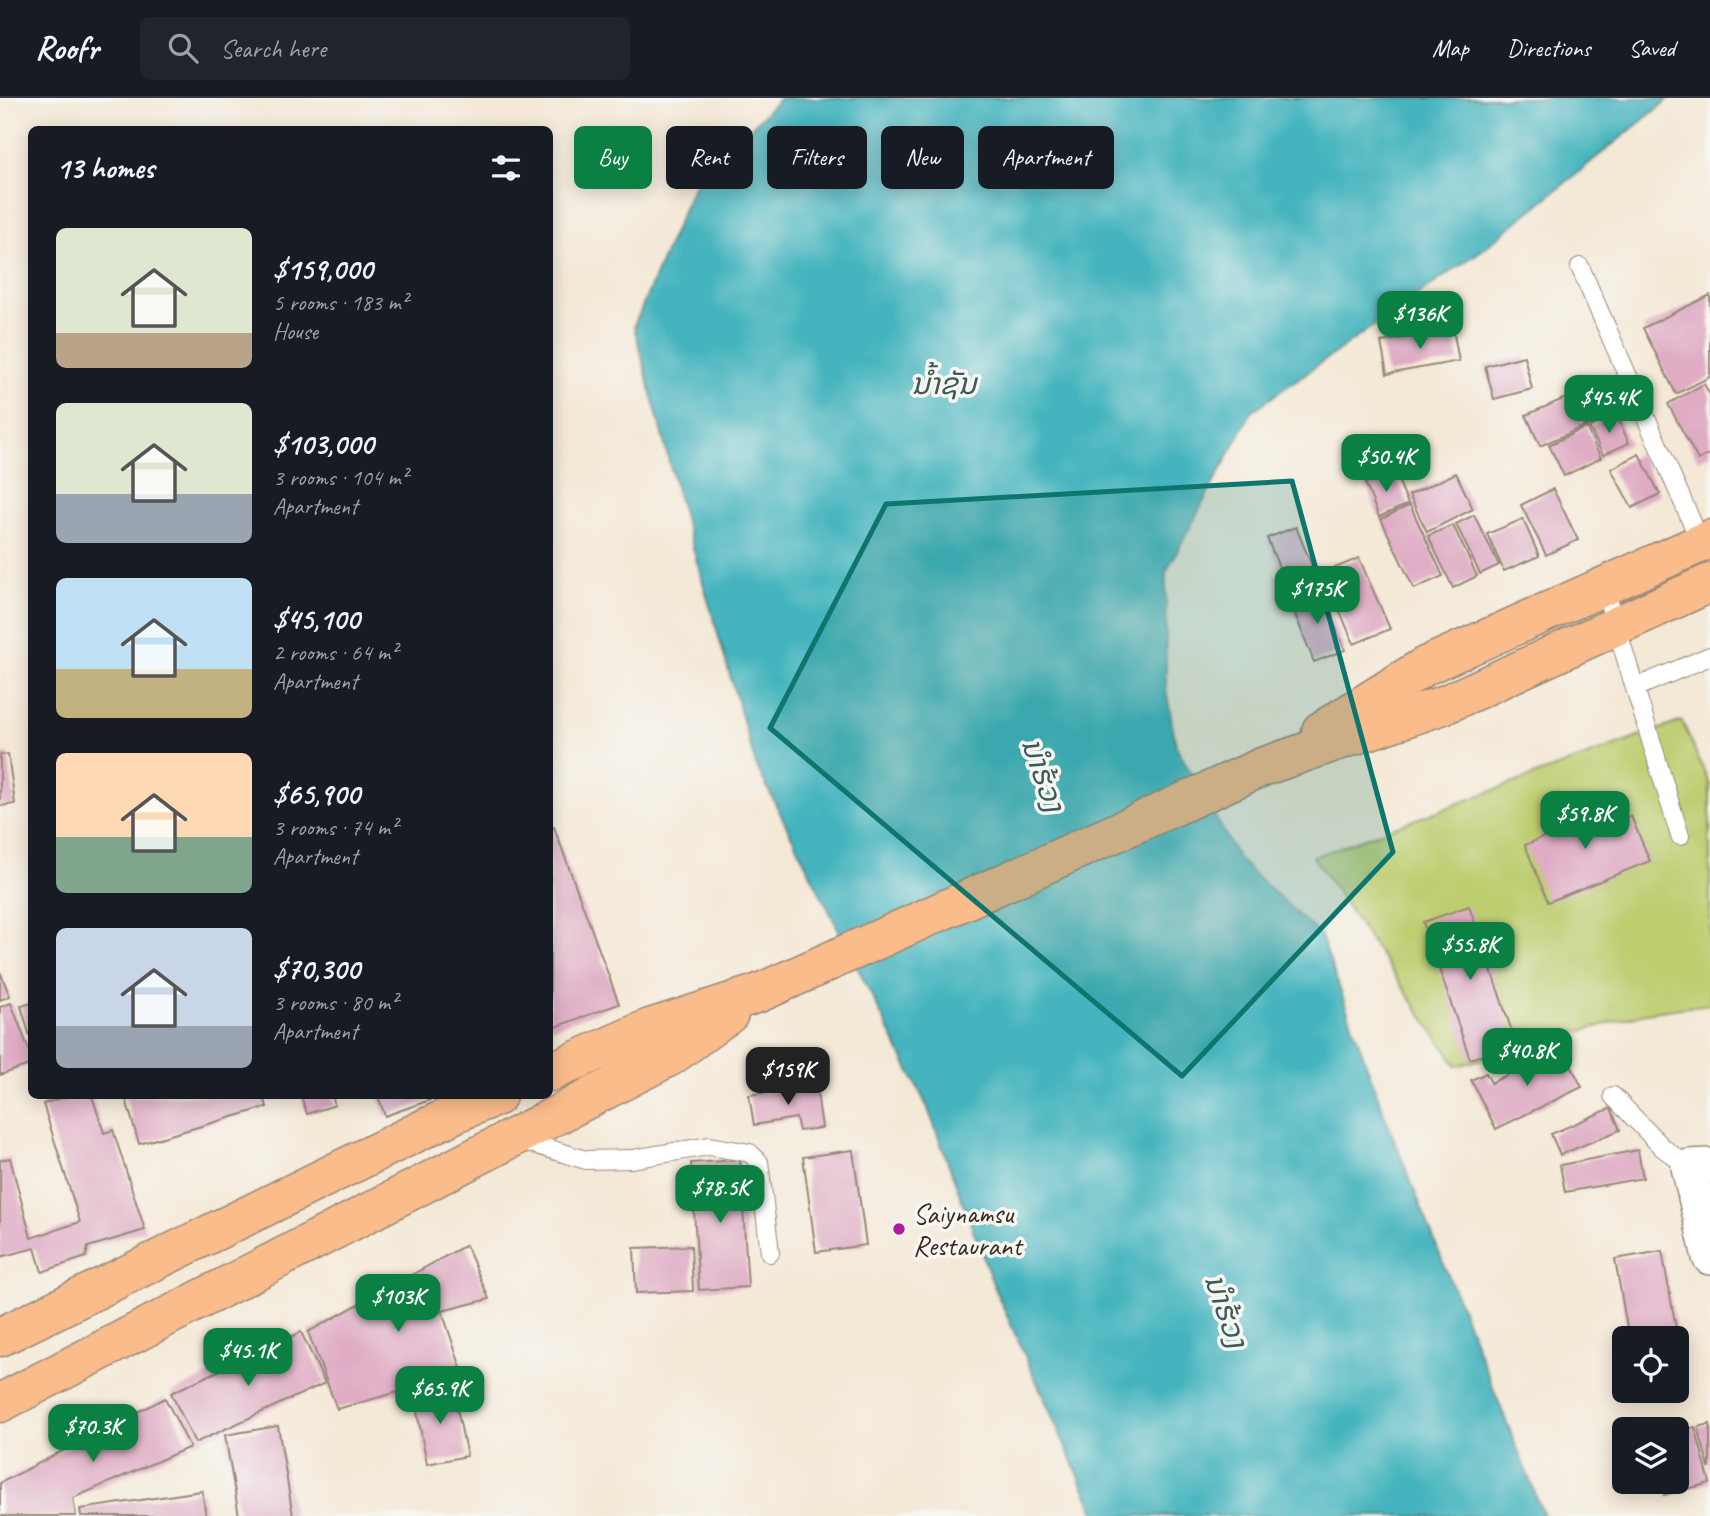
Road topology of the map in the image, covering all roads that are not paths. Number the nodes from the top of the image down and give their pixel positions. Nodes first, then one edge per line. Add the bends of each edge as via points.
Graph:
1 (1580, 267) dead end
2 (1706, 541) edge
3 (1710, 583) edge
4 (1604, 587) junction
5 (1616, 626) junction
6 (1710, 656) edge
7 (1635, 688) junction
8 (1262, 767) junction
9 (1680, 836) dead end
10 (759, 993) junction
11 (553, 1071) edge
12 (1613, 1096) dead end
13 (481, 1099) edge
14 (454, 1104) edge
15 (513, 1138) junction
16 (1699, 1166) edge
17 (769, 1253) dead end
18 (1710, 1257) edge
19 (0, 1337) edge
20 (0, 1403) edge

1 - 2 lane
2 - 4 highway
3 - 5 highway
4 - 5 lane
4 - 8 highway via 1425,666
5 - 7 lane
5 - 8 highway via 1446,704
6 - 7 lane
7 - 9 lane
8 - 10 highway
10 - 11 highway via 650,1028
10 - 15 highway via 671,1056
12 - 16 lane via 1663,1148
13 - 14 highway
14 - 19 highway
15 - 17 lane via 586,1160 632,1159 709,1146 750,1153 760,1162
15 - 20 highway
16 - 18 street

